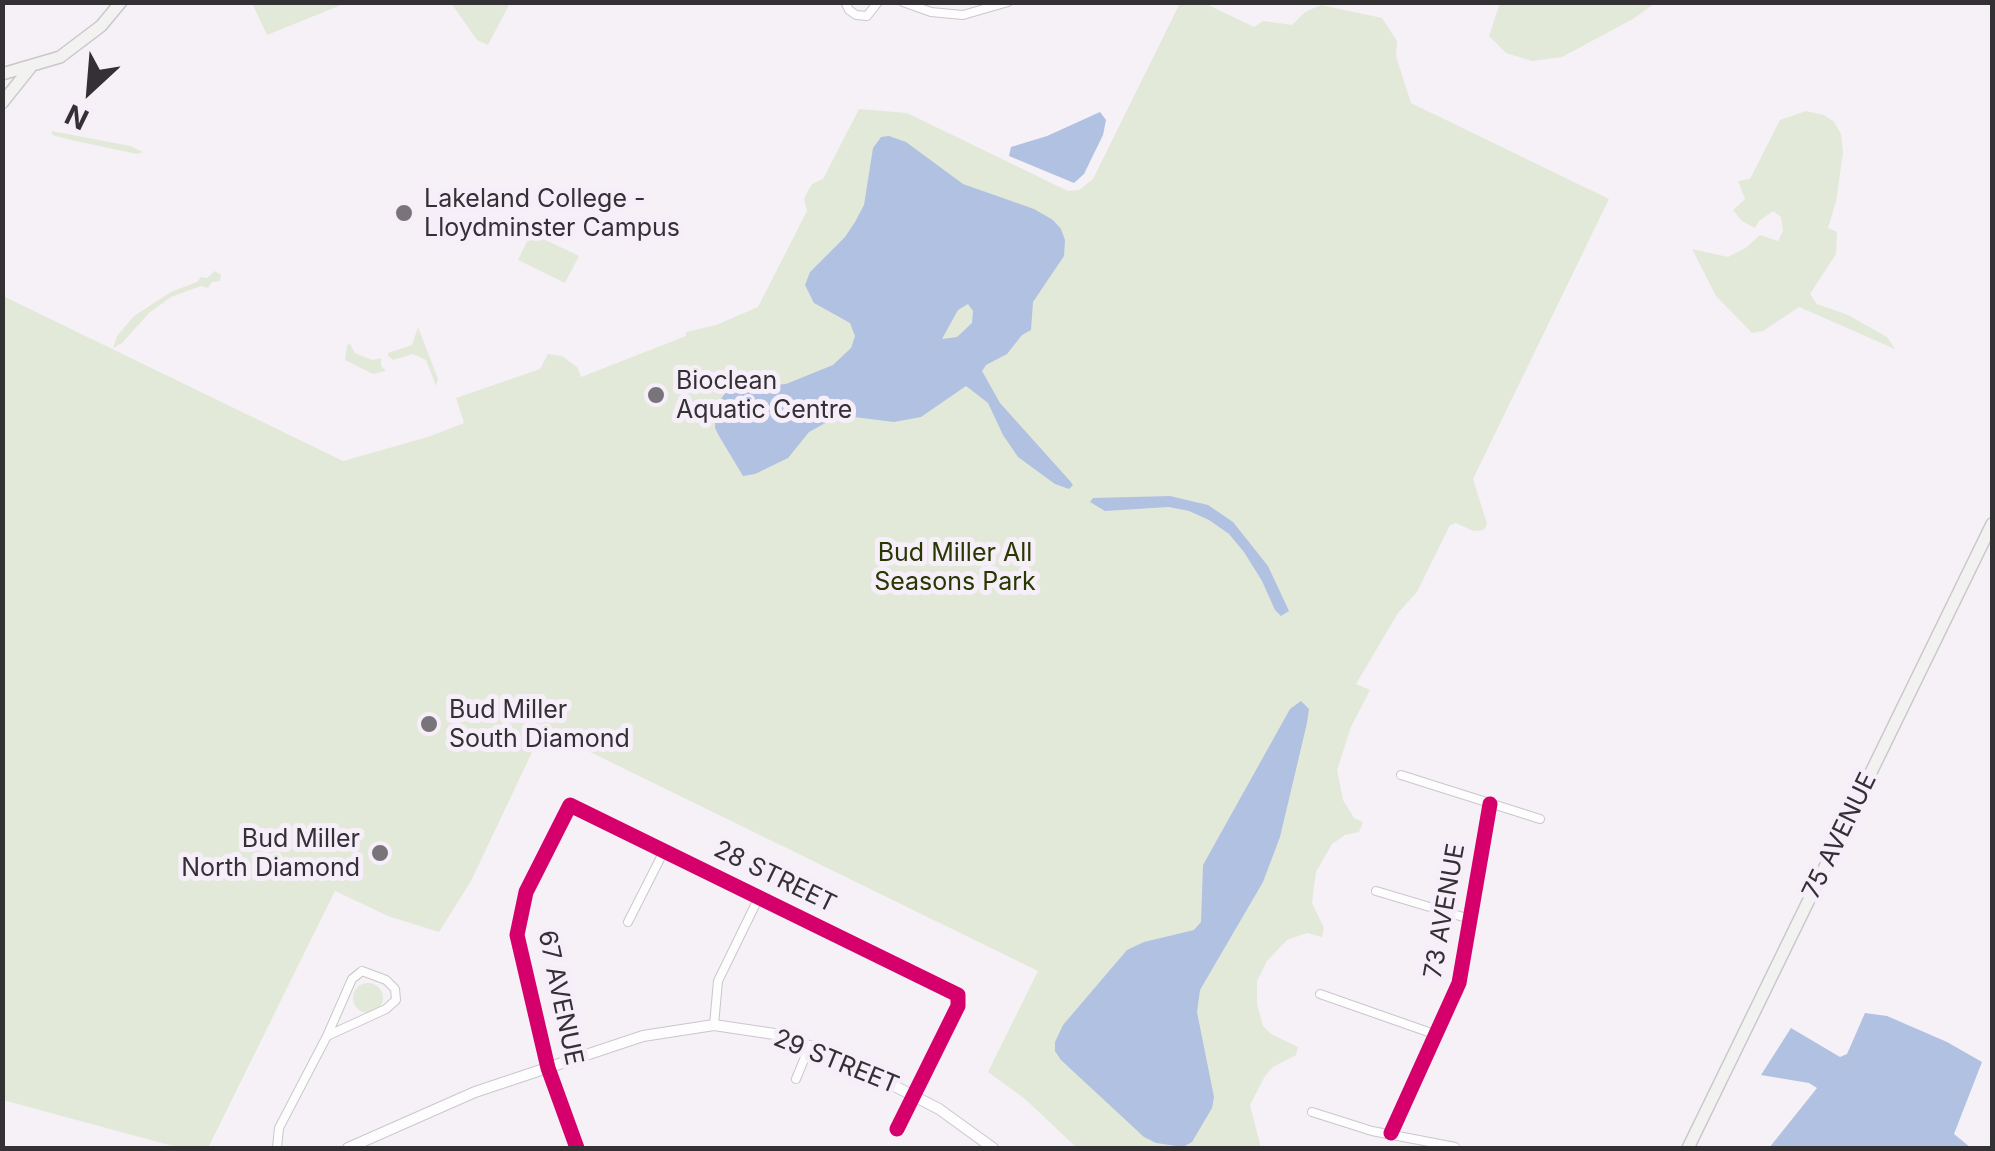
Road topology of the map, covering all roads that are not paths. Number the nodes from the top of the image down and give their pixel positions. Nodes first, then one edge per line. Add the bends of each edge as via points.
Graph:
1 (121, 2) edge
2 (845, 2) edge
3 (878, 2) edge
4 (903, 2) edge
5 (1008, 2) edge
6 (30, 68) junction
7 (2, 74) edge
8 (2, 103) edge
9 (1992, 524) edge
10 (1402, 774) dead end
11 (570, 804) joint
12 (1490, 804) junction
13 (1540, 820) dead end
14 (664, 851) junction
15 (1376, 892) dead end
16 (759, 897) junction
17 (1470, 919) junction
18 (628, 922) dead end
19 (1320, 994) dead end
20 (714, 1024) junction
21 (1437, 1035) junction
22 (328, 1036) junction
23 (810, 1045) junction
24 (548, 1068) junction
25 (796, 1079) dead end
26 (914, 1095) junction
27 (1312, 1112) dead end
28 (897, 1129) dead end
29 (1391, 1133) junction
30 (1456, 1145) edge
31 (277, 1148) edge
32 (348, 1148) edge
33 (577, 1148) edge
34 (993, 1148) edge
35 (1688, 1148) edge

1 - 6 main road via 80,44
2 - 3 street via 856,16 867,16
4 - 5 street via 963,15
6 - 7 main road
6 - 8 main road
9 - 35 main road, 75 AVENUE
10 - 12 street
11 - 14 street, 28 STREET
11 - 24 street, 67 AVENUE via 526,892 518,925
12 - 13 street
12 - 17 street, 73 AVENUE
14 - 16 street, 28 STREET
14 - 18 street
15 - 17 street
16 - 20 street via 718,981
16 - 26 street, 28 STREET via 958,995
17 - 21 street, 73 AVENUE via 1459,983
19 - 21 street
20 - 23 street, 29 STREET
20 - 24 street, 29 STREET via 643,1036
21 - 29 street, 73 AVENUE
22 - 22 street via 386,1010 396,1000 395,989 370,973 356,974
22 - 31 street via 279,1128
23 - 25 street
23 - 26 street, 29 STREET
24 - 32 street, 29 STREET
24 - 33 street, 67 AVENUE
26 - 28 street
26 - 34 street, 29 STREET
27 - 29 street
29 - 30 street

